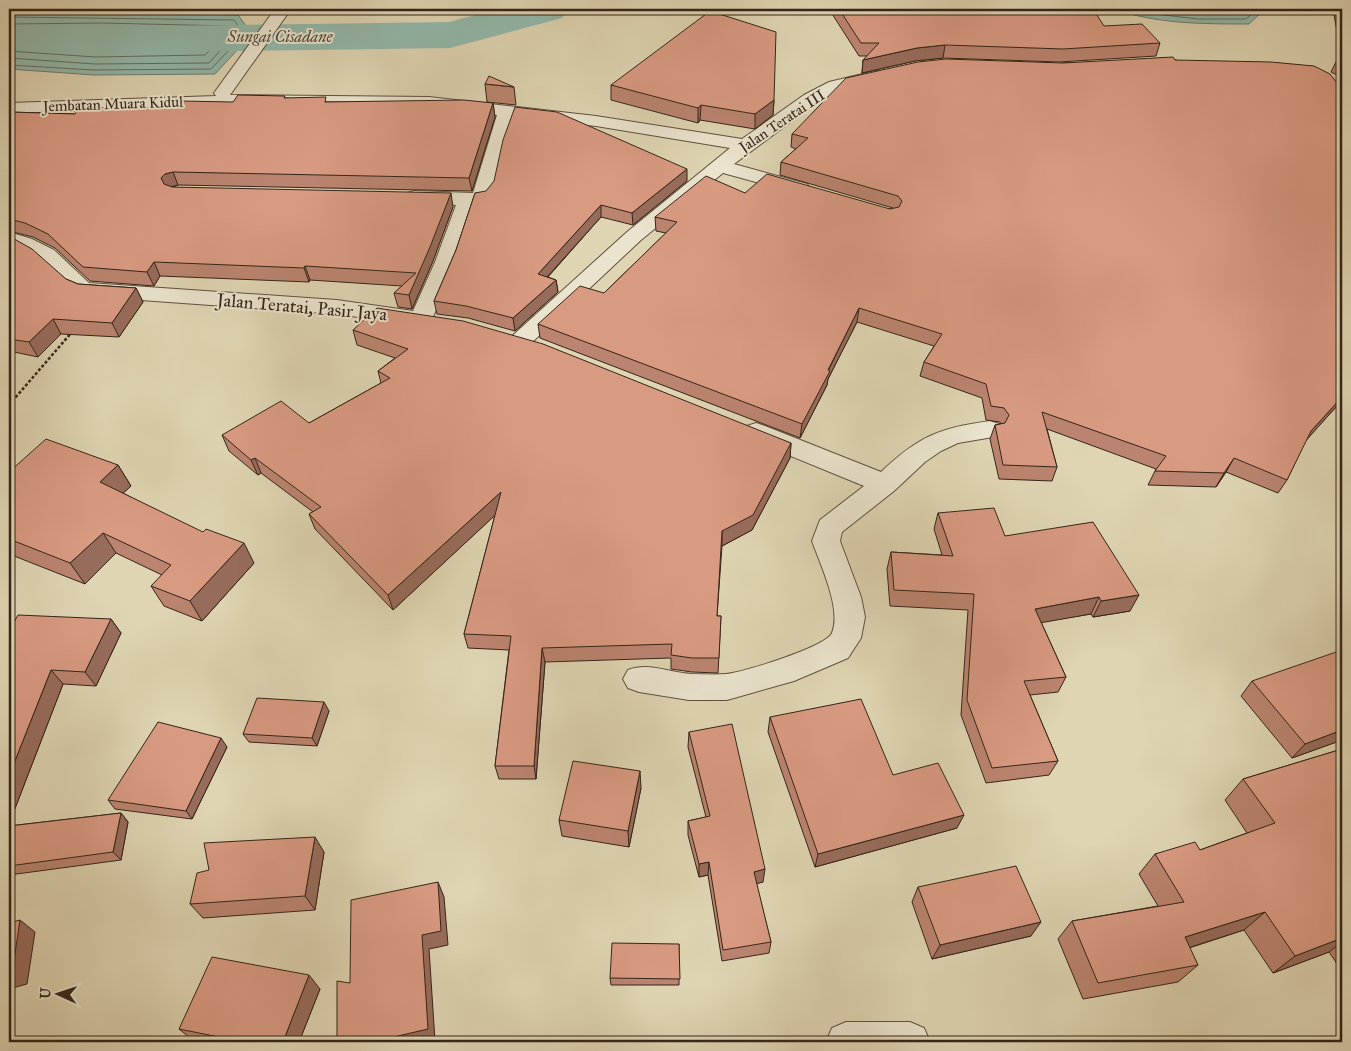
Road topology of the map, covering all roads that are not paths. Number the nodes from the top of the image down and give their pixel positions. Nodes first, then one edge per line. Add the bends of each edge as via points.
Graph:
1 (283, 9) edge
2 (888, 73) edge
3 (220, 97) junction
4 (9, 108) edge
5 (508, 110) junction
6 (746, 145) junction
7 (719, 166) junction
8 (816, 193) edge
9 (393, 197) edge
10 (469, 199) junction
11 (9, 238) edge
12 (545, 350) edge
13 (740, 426) edge
14 (990, 430) dead end
15 (885, 484) junction
16 (639, 679) dead end
17 (846, 1042) edge
18 (910, 1042) edge

1 - 3 street
2 - 6 street, Jalan Teratai III via 835,86 810,99
3 - 4 street, Jembatan Muara Kidul
3 - 5 street, Jembatan Muara Kidul via 429,102
5 - 6 street, Jembatan Muara Kidul
5 - 10 street via 484,193 479,198
6 - 7 street, Jalan Teratai III
7 - 8 street
7 - 12 street, Jalan Teratai III via 511,339
9 - 10 street
10 - 11 street, Jalan Teratai, Pasir Jaya via 446,262 431,320 337,308 85,289 76,285 55,261 26,242
13 - 15 street
14 - 15 street via 950,436 934,444 915,456
15 - 16 street via 830,527 826,541 846,596 850,617 846,638 837,649 783,672 727,687 689,687
17 - 18 street

